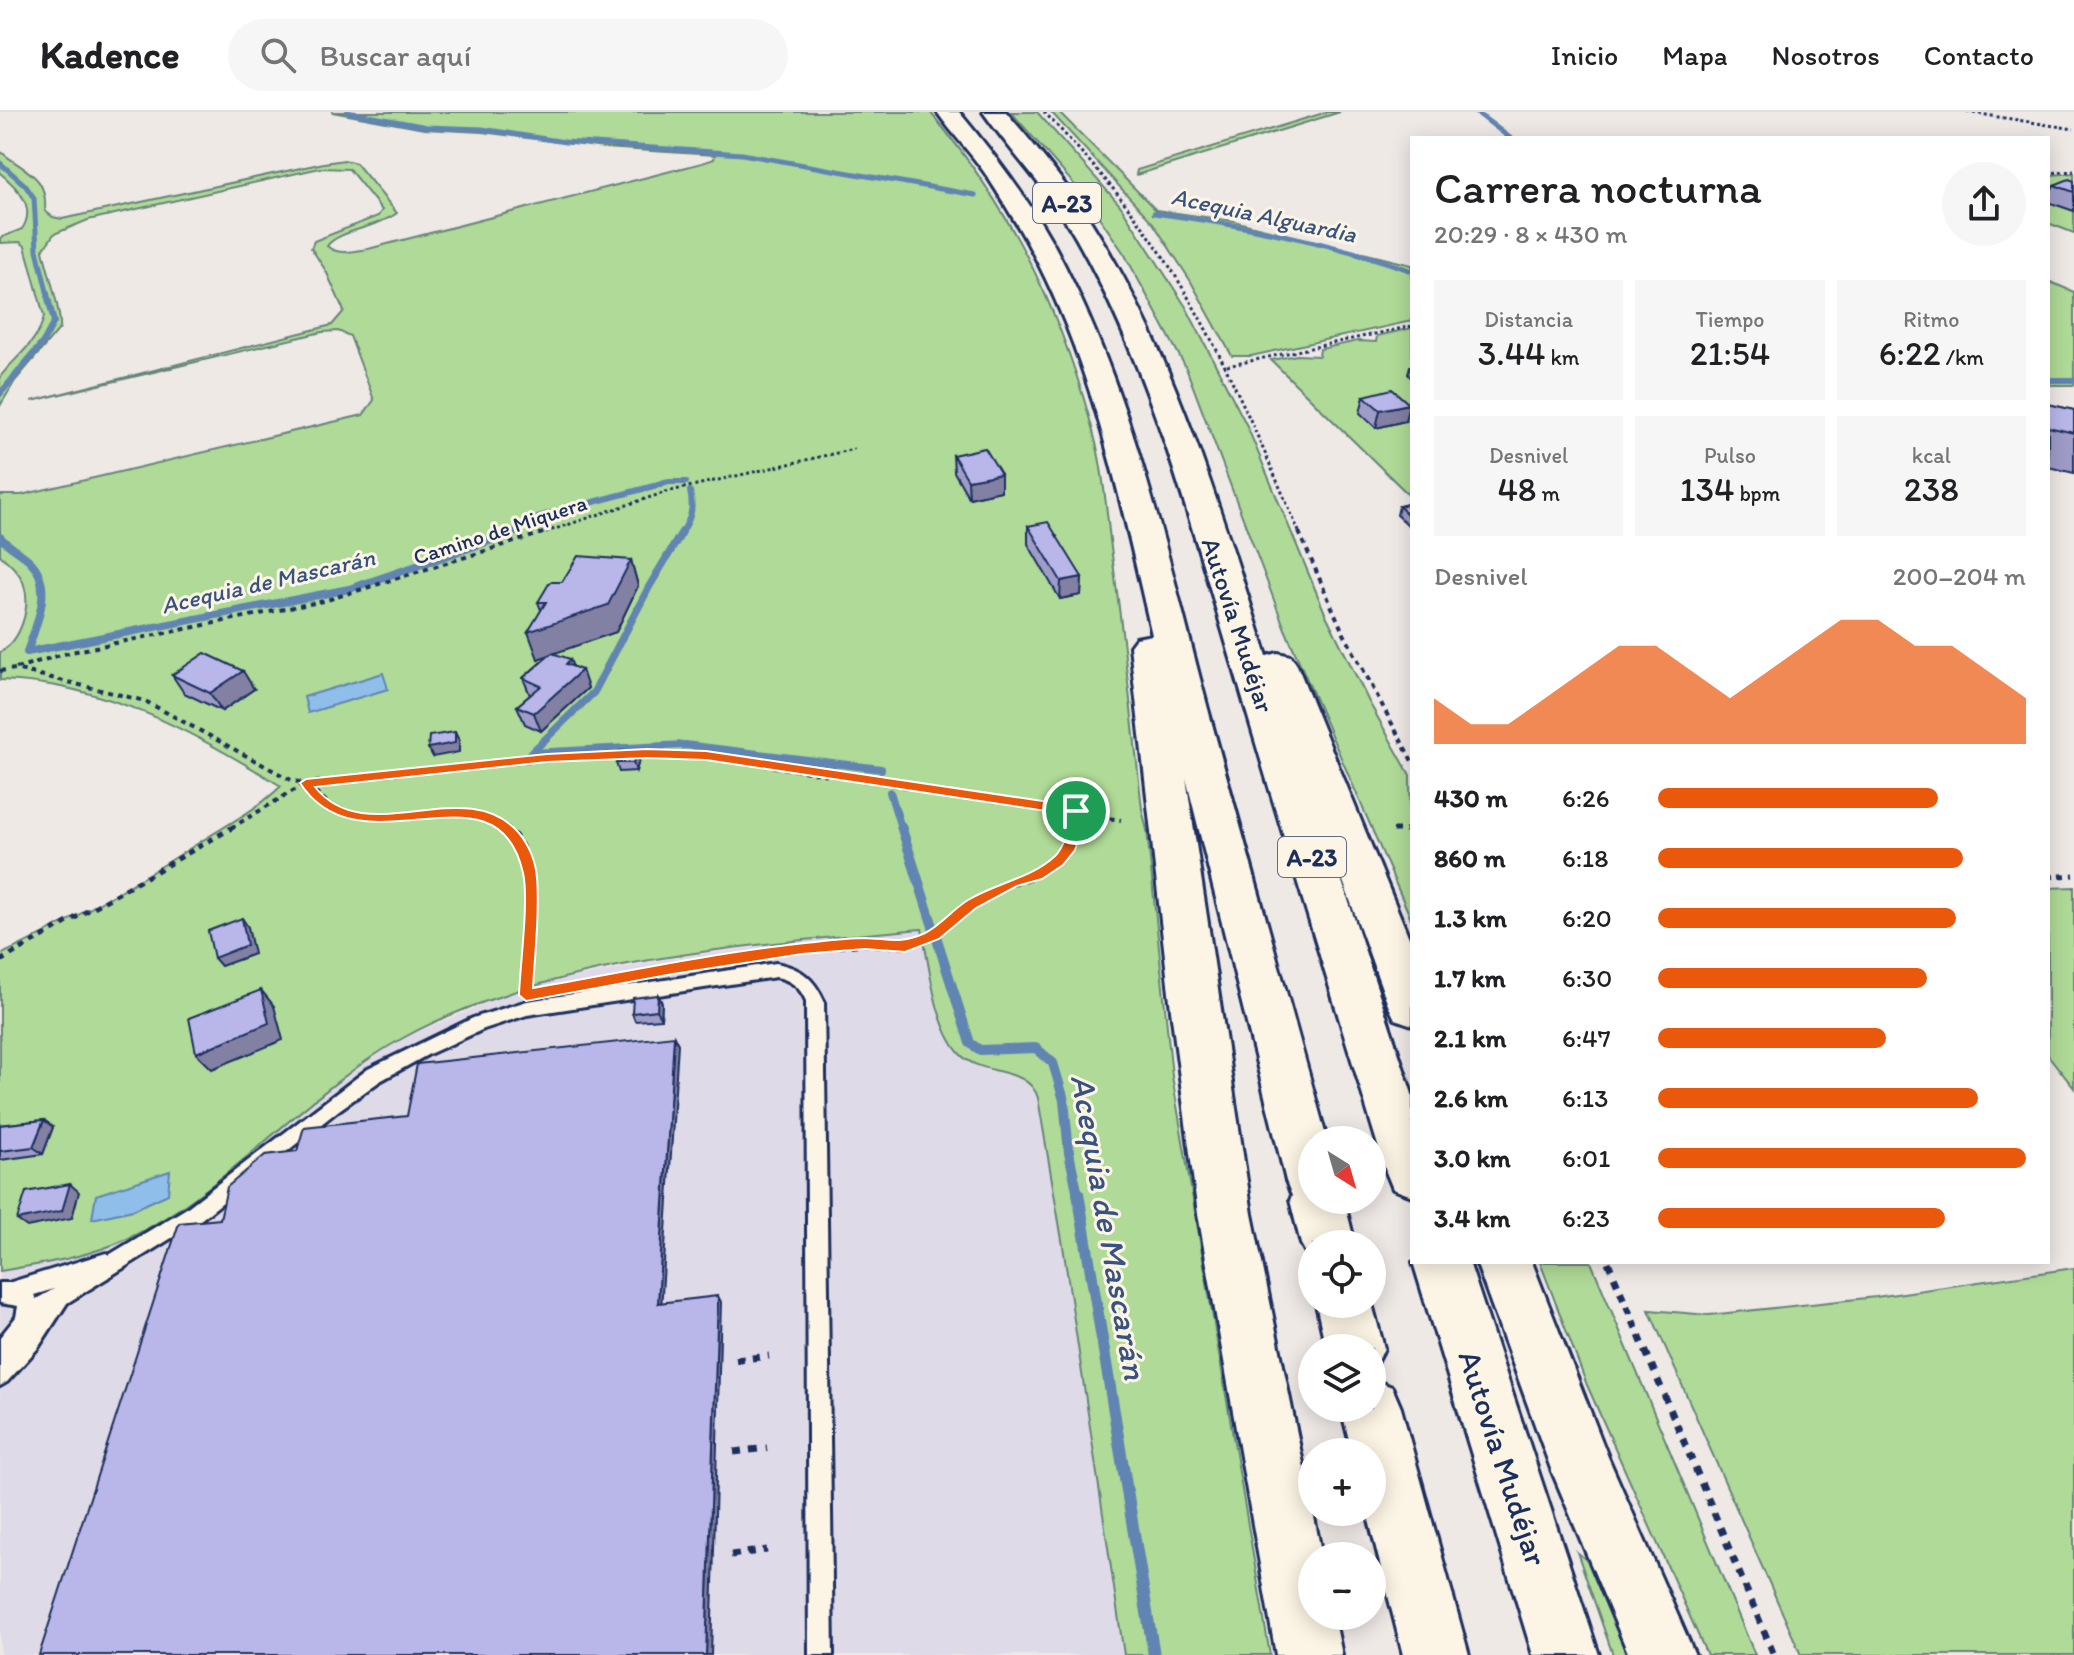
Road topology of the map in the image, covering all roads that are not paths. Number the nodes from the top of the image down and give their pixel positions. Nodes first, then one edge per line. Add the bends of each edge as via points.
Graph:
1 (948, 112) edge
2 (994, 112) edge
3 (1227, 590) junction
4 (1169, 633) junction
5 (1410, 1000) edge
6 (1298, 1127) edge
7 (1410, 1166) edge
8 (126, 1257) junction
9 (1442, 1264) edge
10 (1505, 1264) edge
11 (6, 1292) edge
12 (58, 1300) junction
13 (28, 1318) junction
14 (31, 1341) junction
15 (0, 1351) edge
16 (0, 1375) edge
17 (1375, 1422) edge
18 (821, 1655) edge
19 (1309, 1655) edge
20 (1436, 1655) edge
21 (1566, 1655) edge
22 (1662, 1655) edge

1 - 4 highway, A-23 via 1024,213 1073,309 1115,433
2 - 3 highway, Autovía Mudéjar / A-23 via 1052,182 1125,304 1172,423
3 - 5 highway via 1254,606
3 - 7 highway, Autovía Mudéjar / A-23
4 - 6 highway, A-23
4 - 19 highway via 1149,646 1195,1010 1225,1214
8 - 11 lane
8 - 12 lane
8 - 18 lane via 192,1215 374,1075 479,1023 527,1008 776,970 793,972 810,990 815,1009
9 - 21 highway, Autovía Mudéjar
10 - 22 highway via 1582,1469
11 - 13 lane via 22,1295 29,1304
12 - 13 lane
12 - 14 lane
13 - 14 lane
13 - 15 lane
14 - 16 lane
17 - 20 highway

